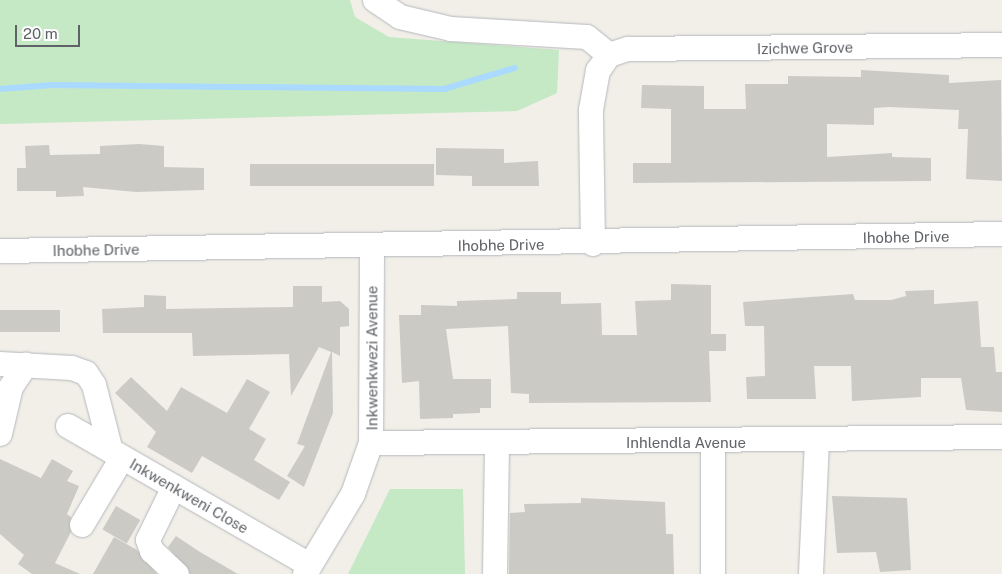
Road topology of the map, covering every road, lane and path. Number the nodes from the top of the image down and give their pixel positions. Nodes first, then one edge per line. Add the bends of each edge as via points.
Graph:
1 (375, 0) edge
2 (1002, 46) edge
3 (609, 55) junction
4 (1002, 234) edge
5 (593, 244) junction
6 (372, 246) junction
7 (0, 251) edge
8 (0, 364) edge
9 (26, 366) junction
10 (68, 426) dead end
11 (0, 434) edge
12 (1002, 437) edge
13 (817, 441) junction
14 (371, 443) junction
15 (497, 443) junction
16 (713, 443) junction
17 (117, 454) junction
18 (174, 487) junction
19 (82, 525) dead end
20 (308, 570) edge
21 (811, 573) edge
22 (177, 574) edge
23 (495, 574) edge
24 (713, 574) edge

1 - 3 street via 400,17 452,29 587,37
2 - 3 street, Izichwe Grove via 628,49
3 - 5 street via 598,71 591,110
4 - 5 street, Ihobhe Drive
5 - 6 street, Ihobhe Drive
6 - 7 street, Ihobhe Drive
6 - 14 street, Inkwenkwezi Avenue
8 - 9 street
9 - 11 street via 11,387
9 - 17 street via 72,368 91,379
10 - 17 street, Inkwenkweni Close
12 - 13 street, Inhlendla Avenue
13 - 16 street, Inhlendla Avenue
13 - 21 street
14 - 15 street, Inhlendla Avenue
14 - 20 street, Inkwenkwezi Avenue via 353,494
15 - 16 street, Inhlendla Avenue
15 - 23 street
16 - 24 street
17 - 18 street, Inkwenkweni Close
17 - 19 street
18 - 20 street, Inkwenkweni Close
18 - 22 street via 148,540 152,551

